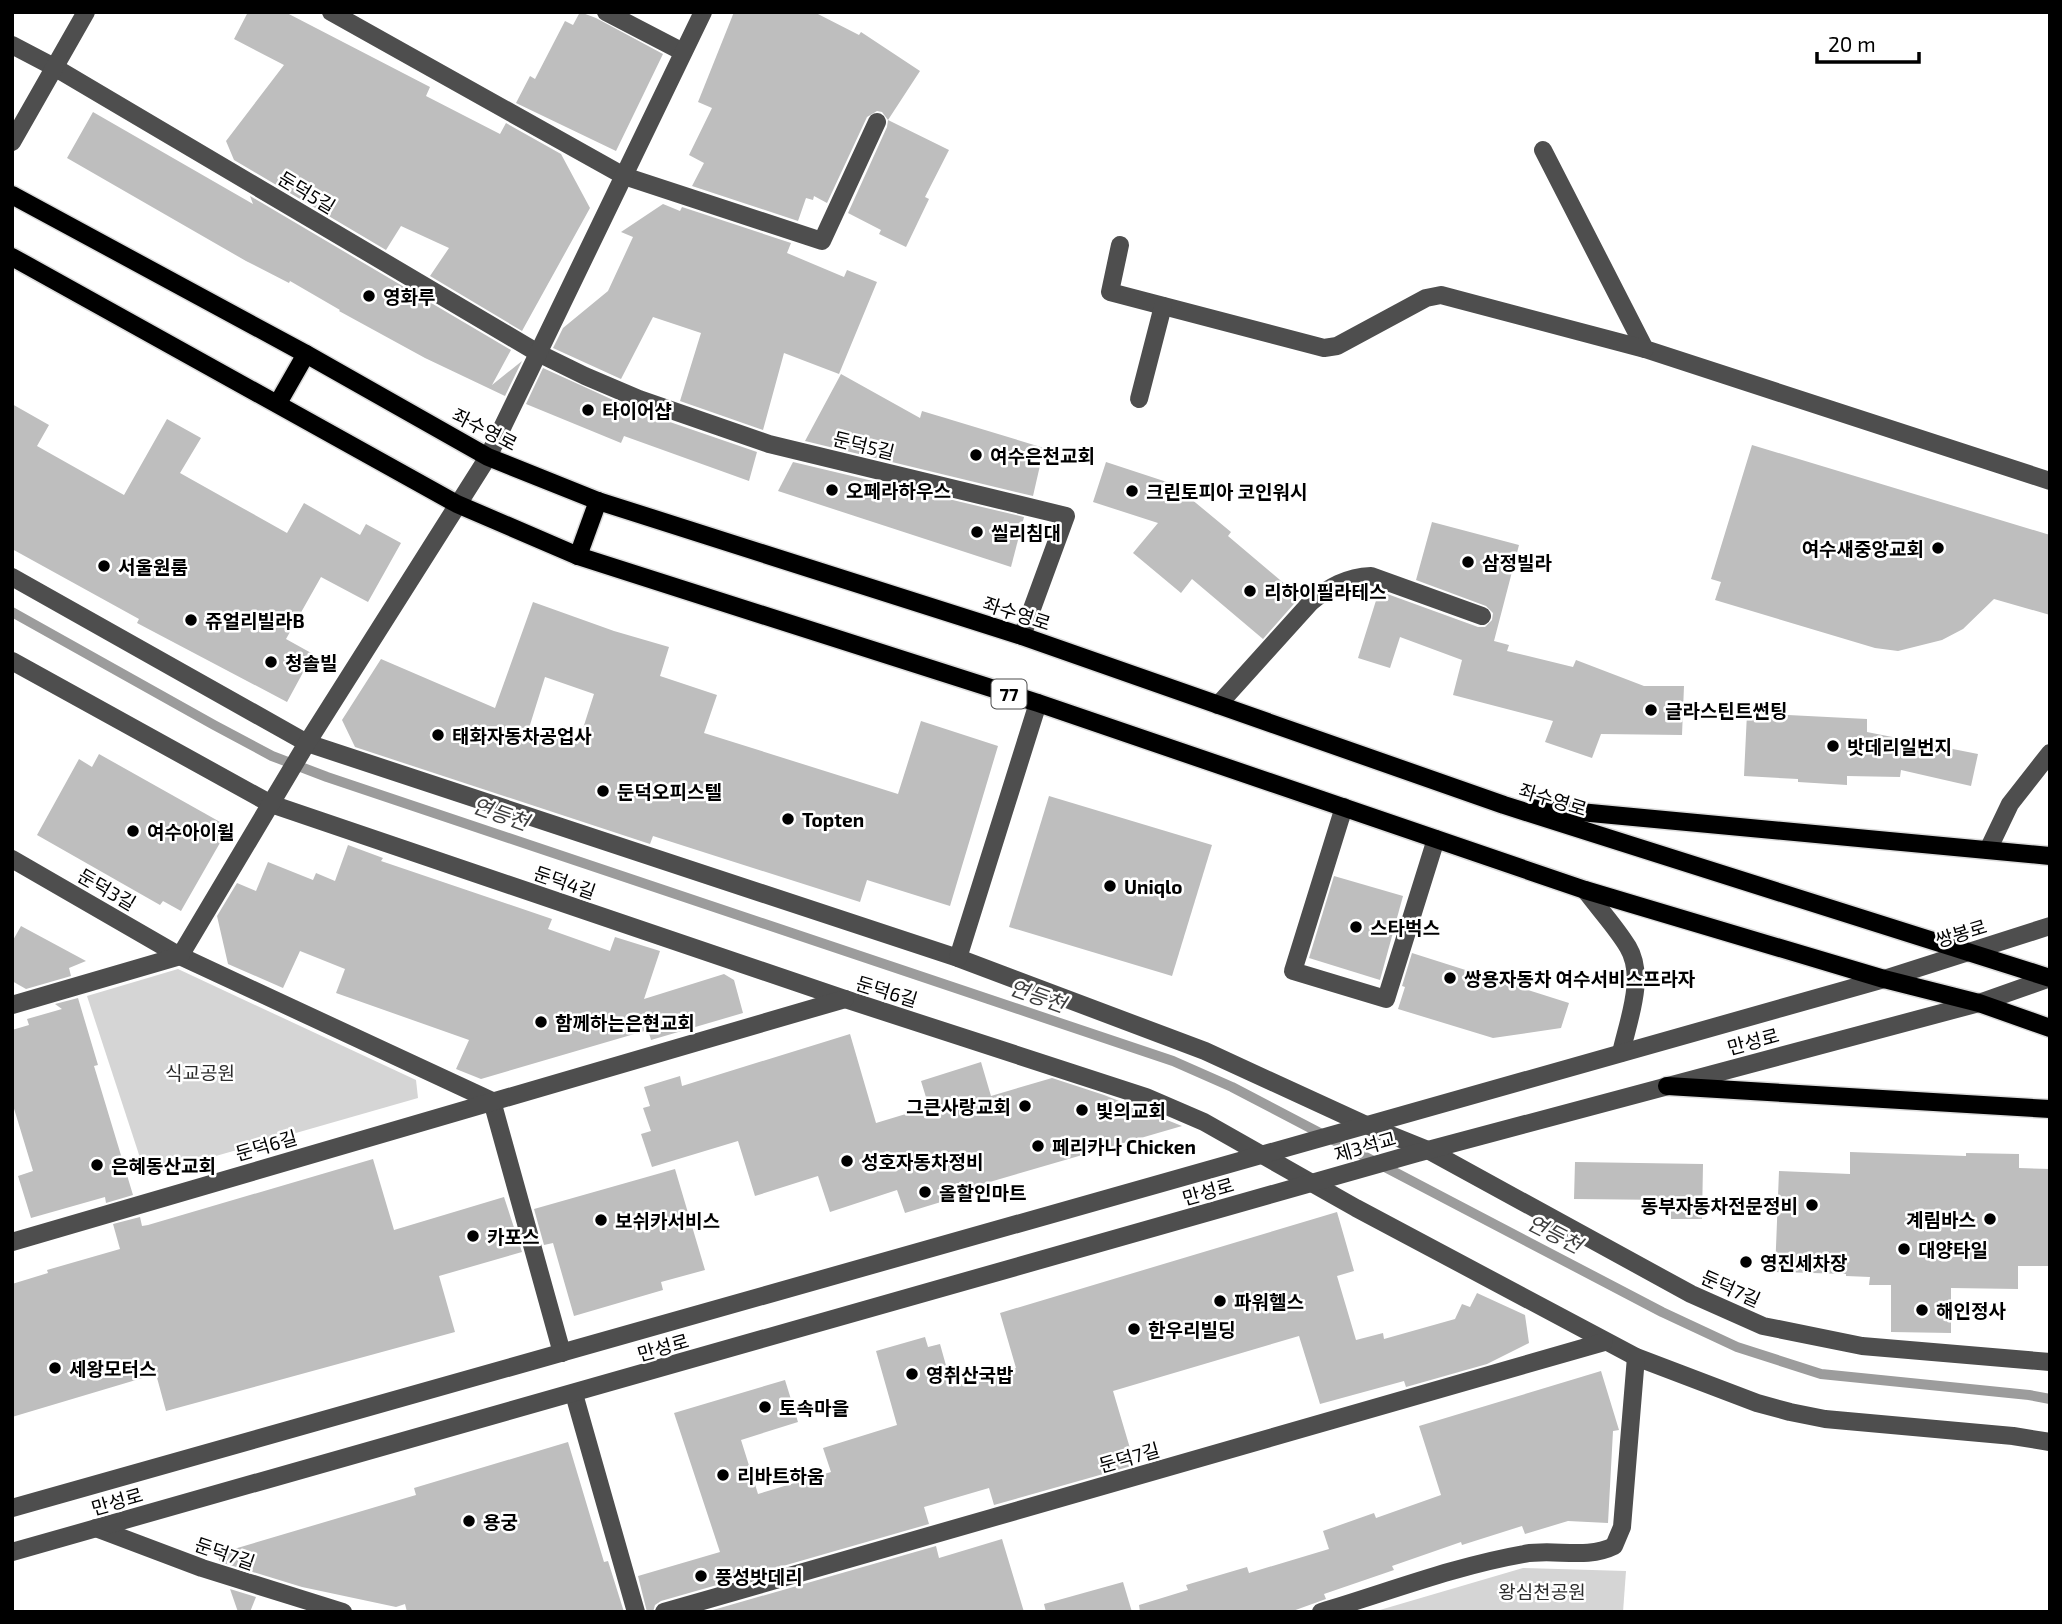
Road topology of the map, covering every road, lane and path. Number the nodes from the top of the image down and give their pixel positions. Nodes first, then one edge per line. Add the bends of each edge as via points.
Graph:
1 (86, 12) edge
2 (331, 12) edge
3 (606, 12) edge
4 (703, 12) edge
5 (12, 45) edge
6 (683, 52) junction
7 (54, 67) junction
8 (877, 122) dead end
9 (12, 142) edge
10 (1543, 150) dead end
11 (624, 176) junction
12 (12, 195) edge
13 (1120, 245) dead end
14 (12, 257) edge
15 (1163, 306) junction
16 (1645, 349) junction
17 (538, 353) junction
18 (306, 354) junction
19 (1139, 399) dead end
20 (278, 403) junction
21 (488, 457) junction
22 (2050, 481) edge
23 (598, 501) junction
24 (457, 504) junction
25 (578, 556) junction
26 (12, 577) edge
27 (1482, 616) dead end
28 (1022, 636) junction
29 (12, 661) edge
30 (1038, 703) junction
31 (1218, 705) junction
32 (307, 743) junction
33 (2050, 753) edge
34 (271, 804) junction
35 (1504, 806) junction
36 (1344, 807) junction
37 (1436, 839) junction
38 (1988, 850) junction
39 (2050, 856) edge
40 (12, 859) edge
41 (1585, 890) junction
42 (2050, 926) edge
43 (1971, 953) junction
44 (180, 956) junction
45 (958, 958) junction
46 (2050, 978) edge
47 (1884, 979) junction
48 (845, 999) junction
49 (1979, 1003) junction
50 (12, 1005) edge
51 (2050, 1028) edge
52 (1621, 1053) junction
53 (1667, 1086) junction
54 (492, 1101) junction
55 (2050, 1109) edge
56 (1366, 1125) junction
57 (1345, 1131) joint
58 (1422, 1152) junction
59 (1260, 1153) junction
60 (1318, 1181) junction
61 (12, 1242) edge
62 (1604, 1342) junction
63 (562, 1353) junction
64 (1636, 1357) junction
65 (2050, 1362) edge
66 (574, 1394) junction
67 (2050, 1442) edge
68 (12, 1508) edge
69 (96, 1528) junction
70 (12, 1552) edge
71 (343, 1612) edge
72 (636, 1612) edge
73 (664, 1612) edge
74 (1321, 1612) edge

1 - 7 street
2 - 11 street
3 - 6 street
4 - 6 street
5 - 7 street, 둔덕5길
6 - 11 street
7 - 9 street
7 - 17 street, 둔덕5길
8 - 11 street via 822,241
10 - 16 street
11 - 17 street
12 - 18 main road, 좌수영로
13 - 15 street via 1110,292
14 - 20 main road, 77
15 - 16 street via 1329,349 1426,298 1441,295
15 - 19 street
16 - 22 street
17 - 21 street
17 - 28 street, 둔덕5길 via 639,399 769,444 1066,516
18 - 20 main road
18 - 21 main road, 좌수영로
20 - 24 main road, 77
21 - 23 main road, 좌수영로
21 - 24 street
23 - 25 main road
23 - 28 main road, 좌수영로
24 - 25 main road, 77
24 - 32 street
25 - 30 main road, 77
26 - 32 street, 둔덕7길
27 - 31 street via 1371,576 1342,581 1311,602
28 - 31 main road, 좌수영로
29 - 34 street, 둔덕4길
30 - 36 main road, 77
30 - 45 street
31 - 35 main road, 좌수영로
32 - 34 street
32 - 45 street, 둔덕7길
33 - 38 street via 2010,804
34 - 44 street
34 - 48 street, 둔덕4길
35 - 38 main road
35 - 43 main road, 좌수영로
36 - 37 main road, 77
36 - 37 street via 1293,971 1386,999
37 - 41 main road, 77
38 - 39 main road
40 - 44 street, 둔덕3길
41 - 47 main road, 77
41 - 52 street via 1629,948 1635,965 1636,986
42 - 43 street, 쌍봉로
43 - 46 main road, 좌수영로
43 - 47 street, 쌍봉로
44 - 50 street
44 - 54 street
45 - 56 street, 둔덕7길 via 1205,1051
46 - 49 street
47 - 49 main road, 77
47 - 52 street, 만성로
48 - 54 street, 둔덕6길
48 - 59 street, 둔덕6길 via 1146,1097
49 - 51 main road, 77
49 - 53 street, 만성로
52 - 56 street, 만성로
53 - 55 main road
53 - 58 street, 만성로
54 - 61 street, 둔덕6길
54 - 63 street
56 - 57 street, 만성로
56 - 58 street, 둔덕7길
57 - 59 street, 제3석교
58 - 60 street, 제3석교
58 - 65 street, 둔덕7길 via 1691,1294 1763,1326 1862,1346
59 - 60 street
59 - 63 street, 만성로
60 - 62 street
60 - 66 street, 만성로
62 - 64 street
62 - 73 street, 둔덕7길
63 - 68 street, 만성로
64 - 67 street via 1757,1403 1814,1417
64 - 74 street via 1622,1527 1614,1546 1595,1552 1528,1553 1491,1560
66 - 69 street, 만성로
66 - 72 street
69 - 70 street, 만성로
69 - 71 street, 둔덕7길 via 202,1568

